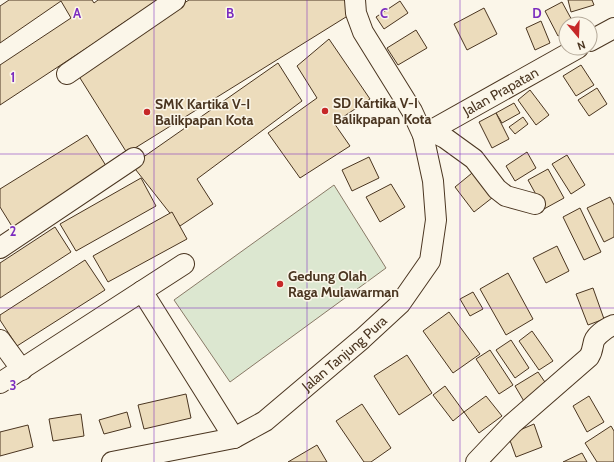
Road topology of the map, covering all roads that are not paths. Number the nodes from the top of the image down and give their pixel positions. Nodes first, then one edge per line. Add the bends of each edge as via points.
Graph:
1 (175, 0) edge
2 (356, 0) edge
3 (614, 28) edge
4 (598, 37) edge
5 (564, 56) edge
6 (67, 74) dead end
7 (427, 133) junction
8 (134, 158) dead end
9 (535, 204) dead end
10 (0, 248) edge
11 (184, 264) dead end
12 (142, 291) junction
13 (614, 325) edge
14 (0, 340) edge
15 (22, 370) junction
16 (0, 383) edge
17 (234, 438) junction
18 (112, 462) edge
19 (476, 462) edge

1 - 6 street
2 - 7 street, Jalan Tanjung Pura via 356,13 363,32
3 - 4 street
5 - 7 street, Jalan Prapatan
7 - 9 street via 445,138 474,159 497,189 506,196
7 - 17 street, Jalan Tanjung Pura via 436,220 430,261 400,304 362,339 265,421
8 - 10 street
11 - 12 street
12 - 15 street
12 - 17 street
13 - 19 street via 595,339 593,350 588,357 512,424
14 - 15 street
15 - 16 street
17 - 18 street, Jalan Tanjung Pura

